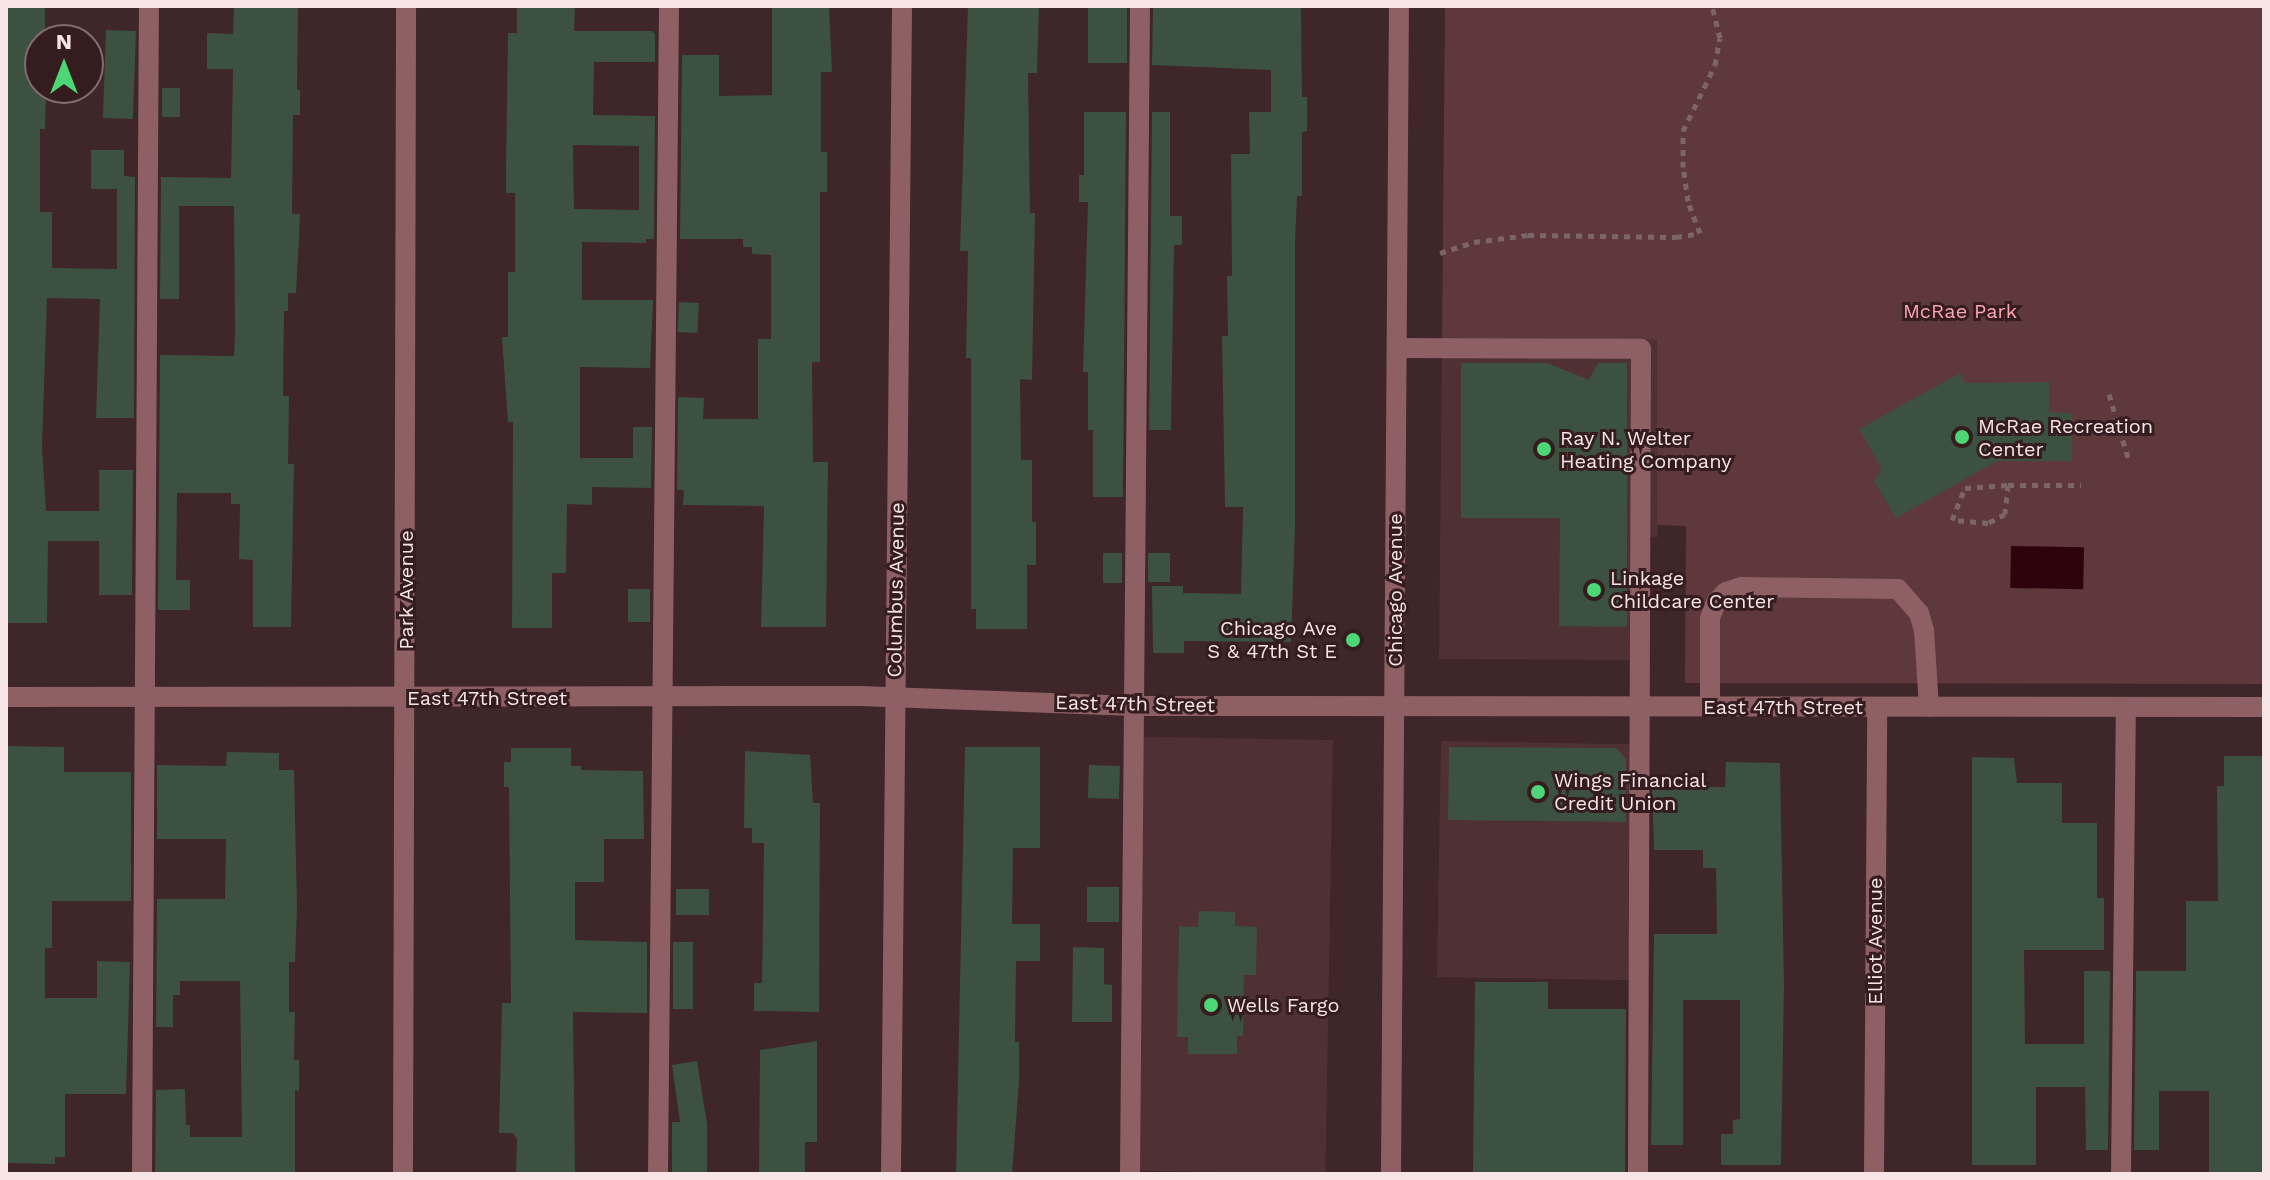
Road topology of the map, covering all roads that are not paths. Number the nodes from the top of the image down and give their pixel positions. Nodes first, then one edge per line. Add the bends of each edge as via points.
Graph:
1 (149, 6) edge
2 (406, 6) edge
3 (669, 6) edge
4 (902, 6) edge
5 (1140, 6) edge
6 (1399, 6) edge
7 (1397, 348) junction
8 (6, 697) edge
9 (146, 697) junction
10 (406, 697) junction
11 (895, 697) junction
12 (662, 699) junction
13 (1135, 706) junction
14 (1395, 706) junction
15 (1710, 706) junction
16 (1641, 707) junction
17 (1877, 707) junction
18 (1929, 707) junction
19 (2126, 707) junction
20 (2264, 707) edge
21 (142, 1174) edge
22 (403, 1174) edge
23 (658, 1174) edge
24 (891, 1174) edge
25 (1130, 1174) edge
26 (1391, 1174) edge
27 (1638, 1174) edge
28 (1874, 1174) edge
29 (2121, 1174) edge

1 - 9 street
2 - 10 street, Park Avenue
3 - 12 street
4 - 11 street, Columbus Avenue
5 - 13 street
6 - 7 street, Chicago Avenue
7 - 14 street, Chicago Avenue
7 - 16 street via 1641,349
8 - 9 street, East 47th Street
9 - 10 street, East 47th Street
9 - 21 street
10 - 12 street, East 47th Street
10 - 22 street, Park Avenue
11 - 12 street, East 47th Street
11 - 13 street, East 47th Street
11 - 24 street, Columbus Avenue
12 - 23 street
13 - 14 street, East 47th Street
13 - 25 street
14 - 16 street, East 47th Street
14 - 26 street, Chicago Avenue
15 - 16 street, East 47th Street
15 - 17 street, East 47th Street
15 - 18 street via 1710,618 1726,592 1741,587 1898,589 1919,613 1924,630
16 - 27 street
17 - 18 street, East 47th Street
17 - 28 street, Elliot Avenue
18 - 19 street, East 47th Street
19 - 20 street, East 47th Street
19 - 29 street

